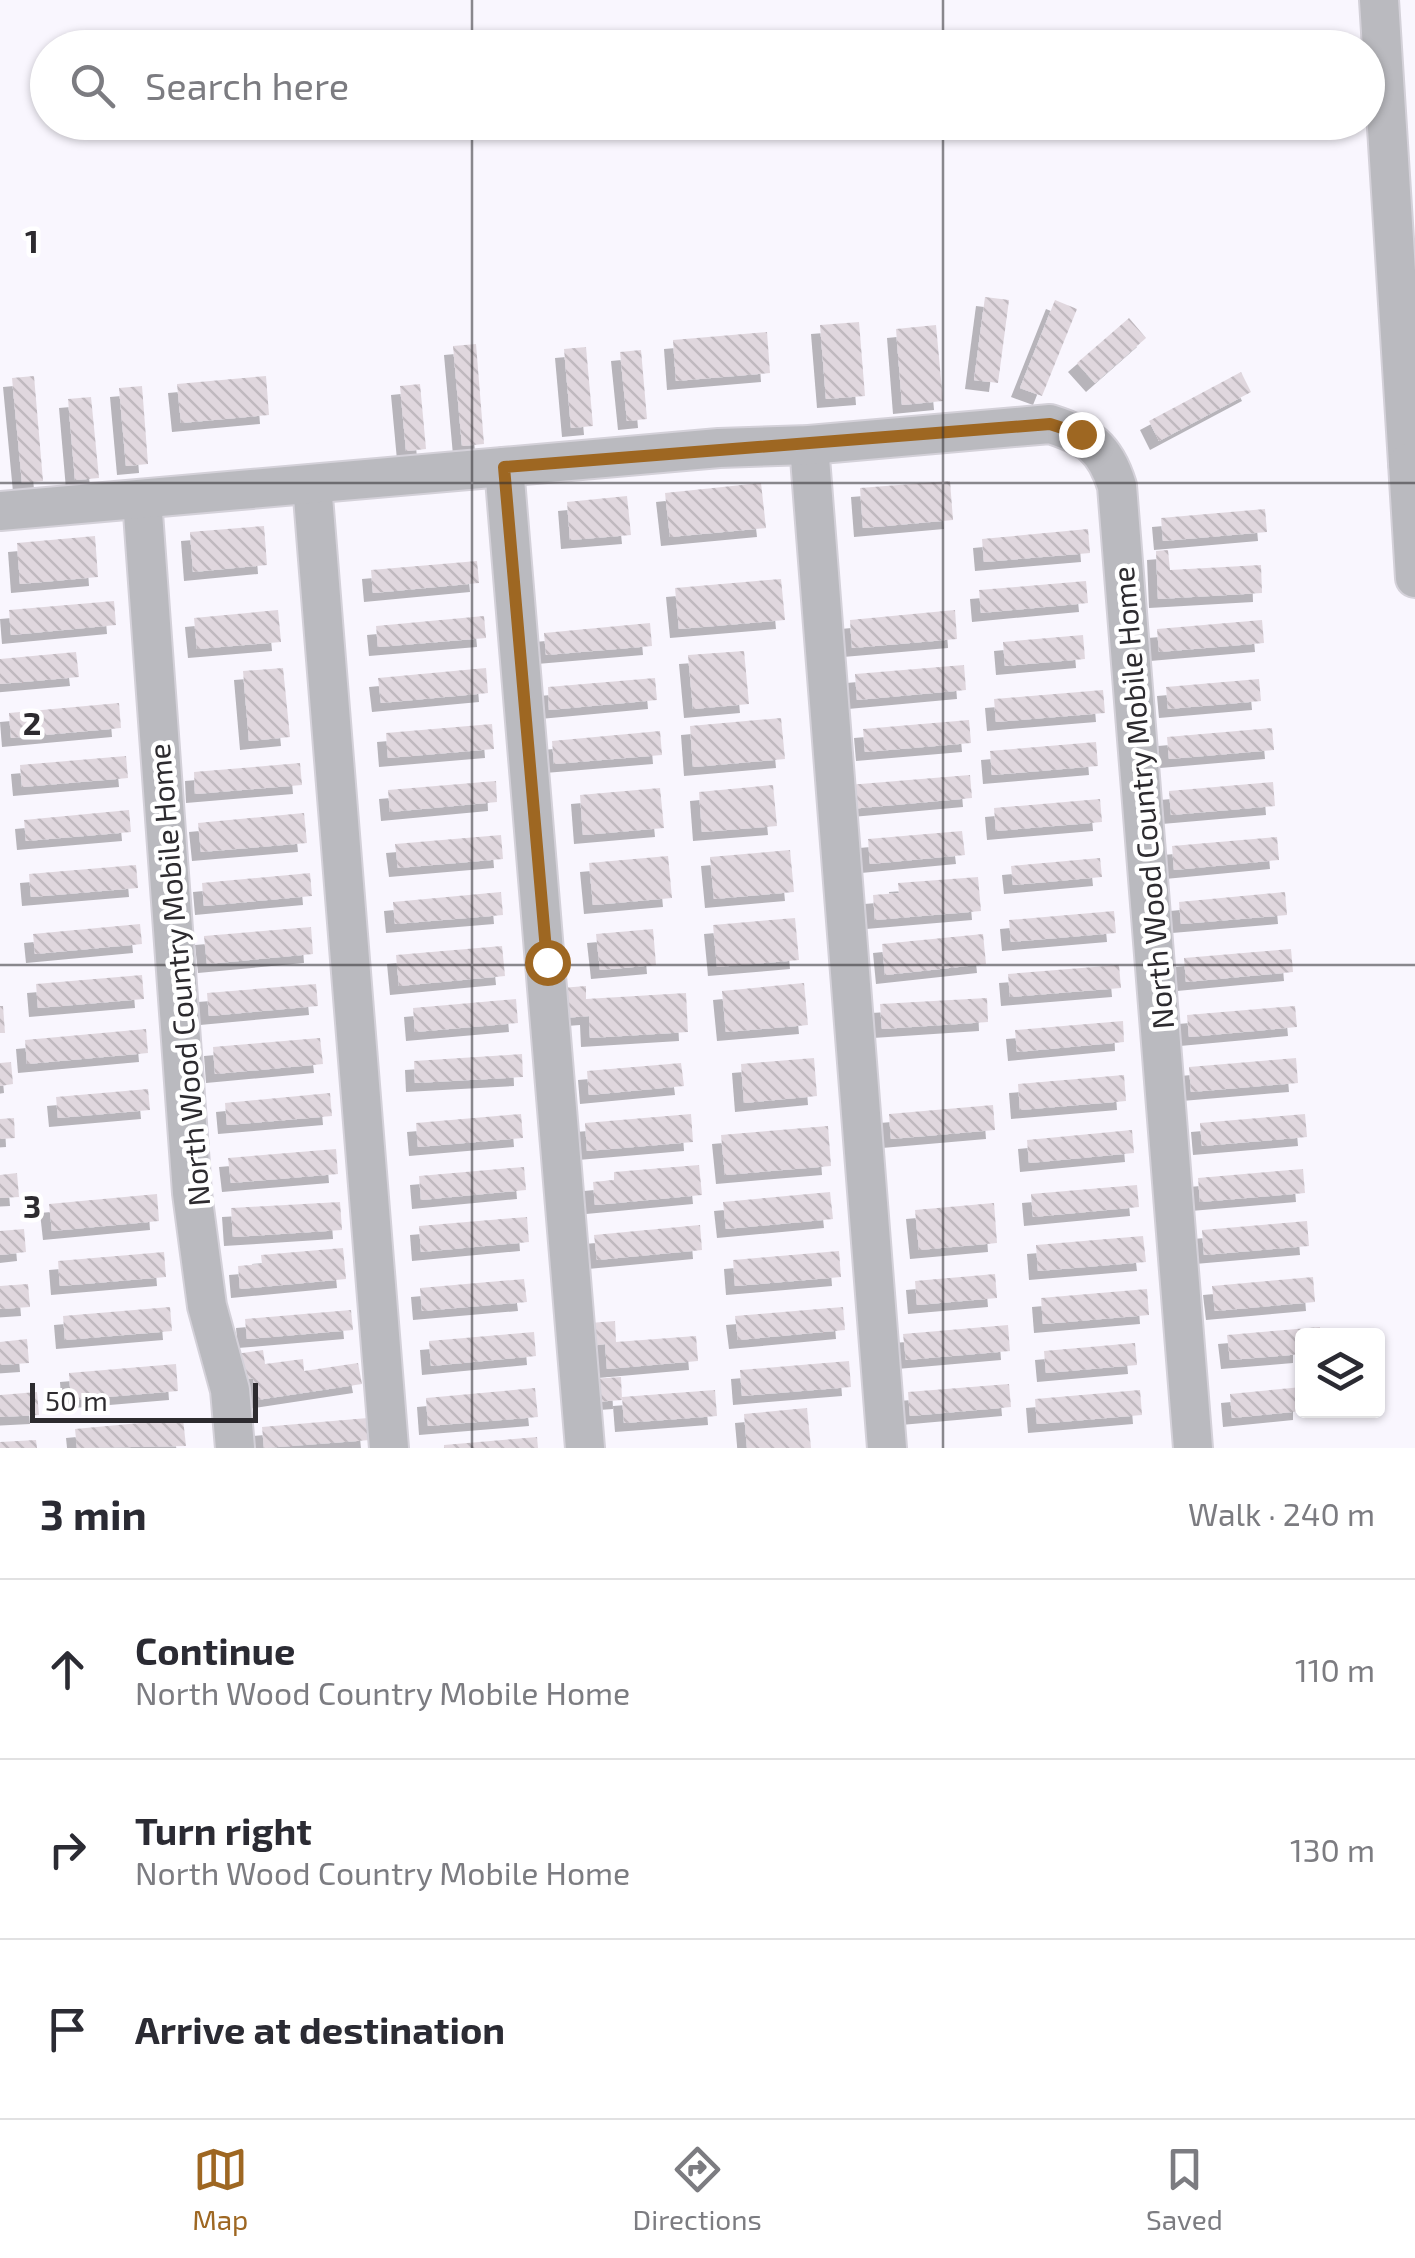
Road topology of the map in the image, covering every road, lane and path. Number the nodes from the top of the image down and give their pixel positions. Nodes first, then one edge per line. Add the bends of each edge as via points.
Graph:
1 (1379, 0) edge
2 (1381, 30) edge
3 (1385, 87) edge
4 (809, 445) junction
5 (1411, 463) edge
6 (504, 467) junction
7 (312, 484) junction
8 (142, 499) junction
9 (0, 511) edge
10 (1415, 578) edge
11 (235, 1448) edge
12 (389, 1448) edge
13 (585, 1448) edge
14 (887, 1448) edge
15 (1193, 1448) edge

1 - 2 street
3 - 5 street
4 - 6 street, North Wood Country Mobile Home
4 - 14 street
4 - 15 street, North Wood Country Mobile Home via 1050,424 1081,434 1109,461 1117,486
5 - 10 street
6 - 7 street, North Wood Country Mobile Home
6 - 13 street
7 - 8 street, North Wood Country Mobile Home
7 - 12 street
8 - 9 street, North Wood Country Mobile Home
8 - 11 street, North Wood Country Mobile Home via 192,1193

